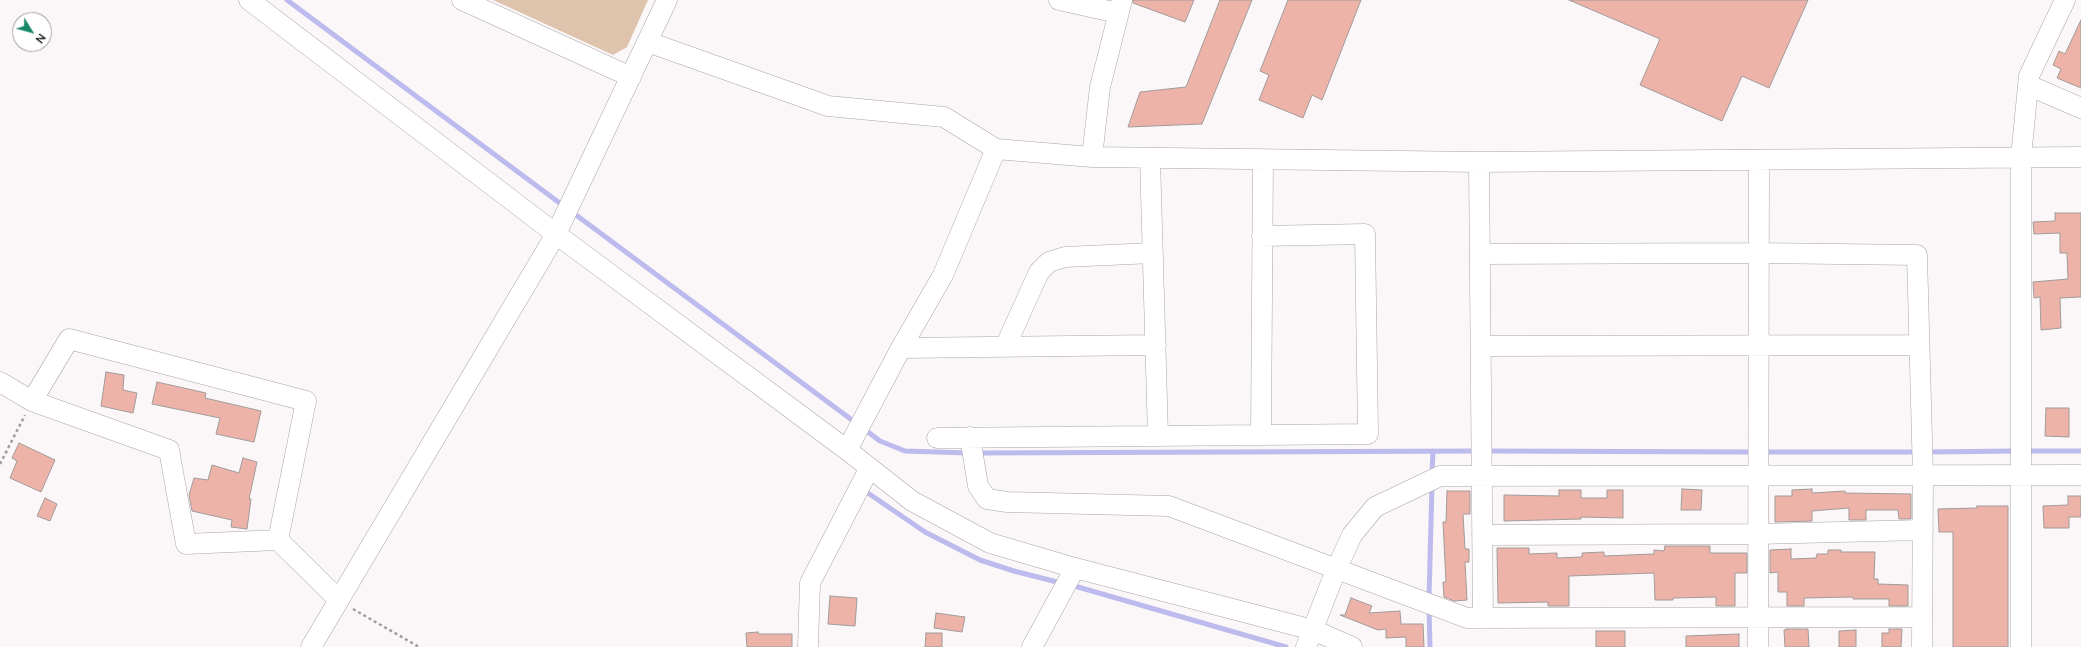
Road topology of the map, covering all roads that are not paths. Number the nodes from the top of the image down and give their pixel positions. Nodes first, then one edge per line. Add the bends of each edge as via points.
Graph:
1 (250, 0) edge
2 (462, 0) edge
3 (667, 0) edge
4 (1059, 0) edge
5 (2065, 0) edge
6 (1120, 6) edge
7 (648, 42) junction
8 (631, 77) junction
9 (2028, 86) junction
10 (2081, 108) edge
11 (996, 148) junction
12 (2020, 157) junction
13 (2081, 157) edge
14 (1092, 158) junction
15 (1150, 158) junction
16 (1262, 159) junction
17 (1759, 161) junction
18 (1479, 162) junction
19 (556, 234) junction
20 (1262, 236) junction
21 (1153, 253) junction
22 (1758, 253) junction
23 (1480, 254) junction
24 (1156, 345) junction
25 (1919, 345) junction
26 (1481, 346) junction
27 (1758, 346) junction
28 (1005, 347) junction
29 (901, 348) junction
30 (0, 382) edge
31 (32, 401) junction
32 (1261, 435) junction
33 (1158, 436) junction
34 (970, 437) junction
35 (937, 438) dead end
36 (847, 450) junction
37 (869, 469) junction
38 (1482, 475) junction
39 (2022, 475) junction
40 (2081, 475) edge
41 (1758, 476) junction
42 (1922, 476) junction
43 (1923, 530) junction
44 (1757, 534) junction
45 (1482, 535) junction
46 (278, 540) junction
47 (1075, 568) junction
48 (1336, 570) junction
49 (339, 600) junction
50 (1483, 618) junction
51 (1757, 618) junction
52 (1922, 618) junction
53 (1310, 638) edge
54 (311, 647) edge
55 (808, 647) edge
56 (1032, 647) edge
57 (1352, 647) edge
58 (1758, 647) edge
59 (1922, 647) edge
60 (2021, 647) edge

1 - 19 street
2 - 8 street
3 - 7 street
4 - 6 street
5 - 9 street via 2029,76
6 - 14 street via 1100,87
7 - 8 street
7 - 11 street via 828,106 944,117
8 - 19 street
9 - 10 street
9 - 12 street
11 - 14 street
11 - 29 street via 943,275
12 - 13 street
12 - 17 street
12 - 39 street
14 - 15 street
15 - 16 street
15 - 21 street
16 - 18 street
16 - 20 street
17 - 18 street
17 - 22 street
18 - 23 street
19 - 36 street
19 - 49 street
20 - 32 street
20 - 32 street via 1365,234 1368,434
21 - 24 street
21 - 28 street via 1065,257 1048,262 1039,272
22 - 23 street
22 - 25 street via 1917,255
22 - 27 street
23 - 26 street
24 - 28 street
24 - 33 street
25 - 27 street
25 - 42 street
26 - 27 street
26 - 38 street
27 - 41 street
28 - 29 street
29 - 36 street
30 - 31 street
31 - 46 street via 168,450 186,544
31 - 46 street via 69,339 306,401
32 - 33 street
33 - 34 street
34 - 35 street
34 - 48 street via 978,486 987,499 1007,502 1169,506
36 - 37 street
37 - 47 street via 912,501 990,543
37 - 55 street via 810,583
38 - 41 street
38 - 45 street
38 - 48 street via 1440,476 1375,507 1352,535
39 - 40 street
39 - 42 street
39 - 60 street
41 - 42 street
41 - 44 street
42 - 43 street
43 - 44 street
43 - 52 street
44 - 45 street
44 - 51 street
45 - 50 street
46 - 49 street
47 - 53 street
47 - 56 street
48 - 50 street via 1467,618
48 - 53 street
49 - 54 street
50 - 51 street
51 - 52 street
51 - 58 street
52 - 59 street
53 - 57 street

